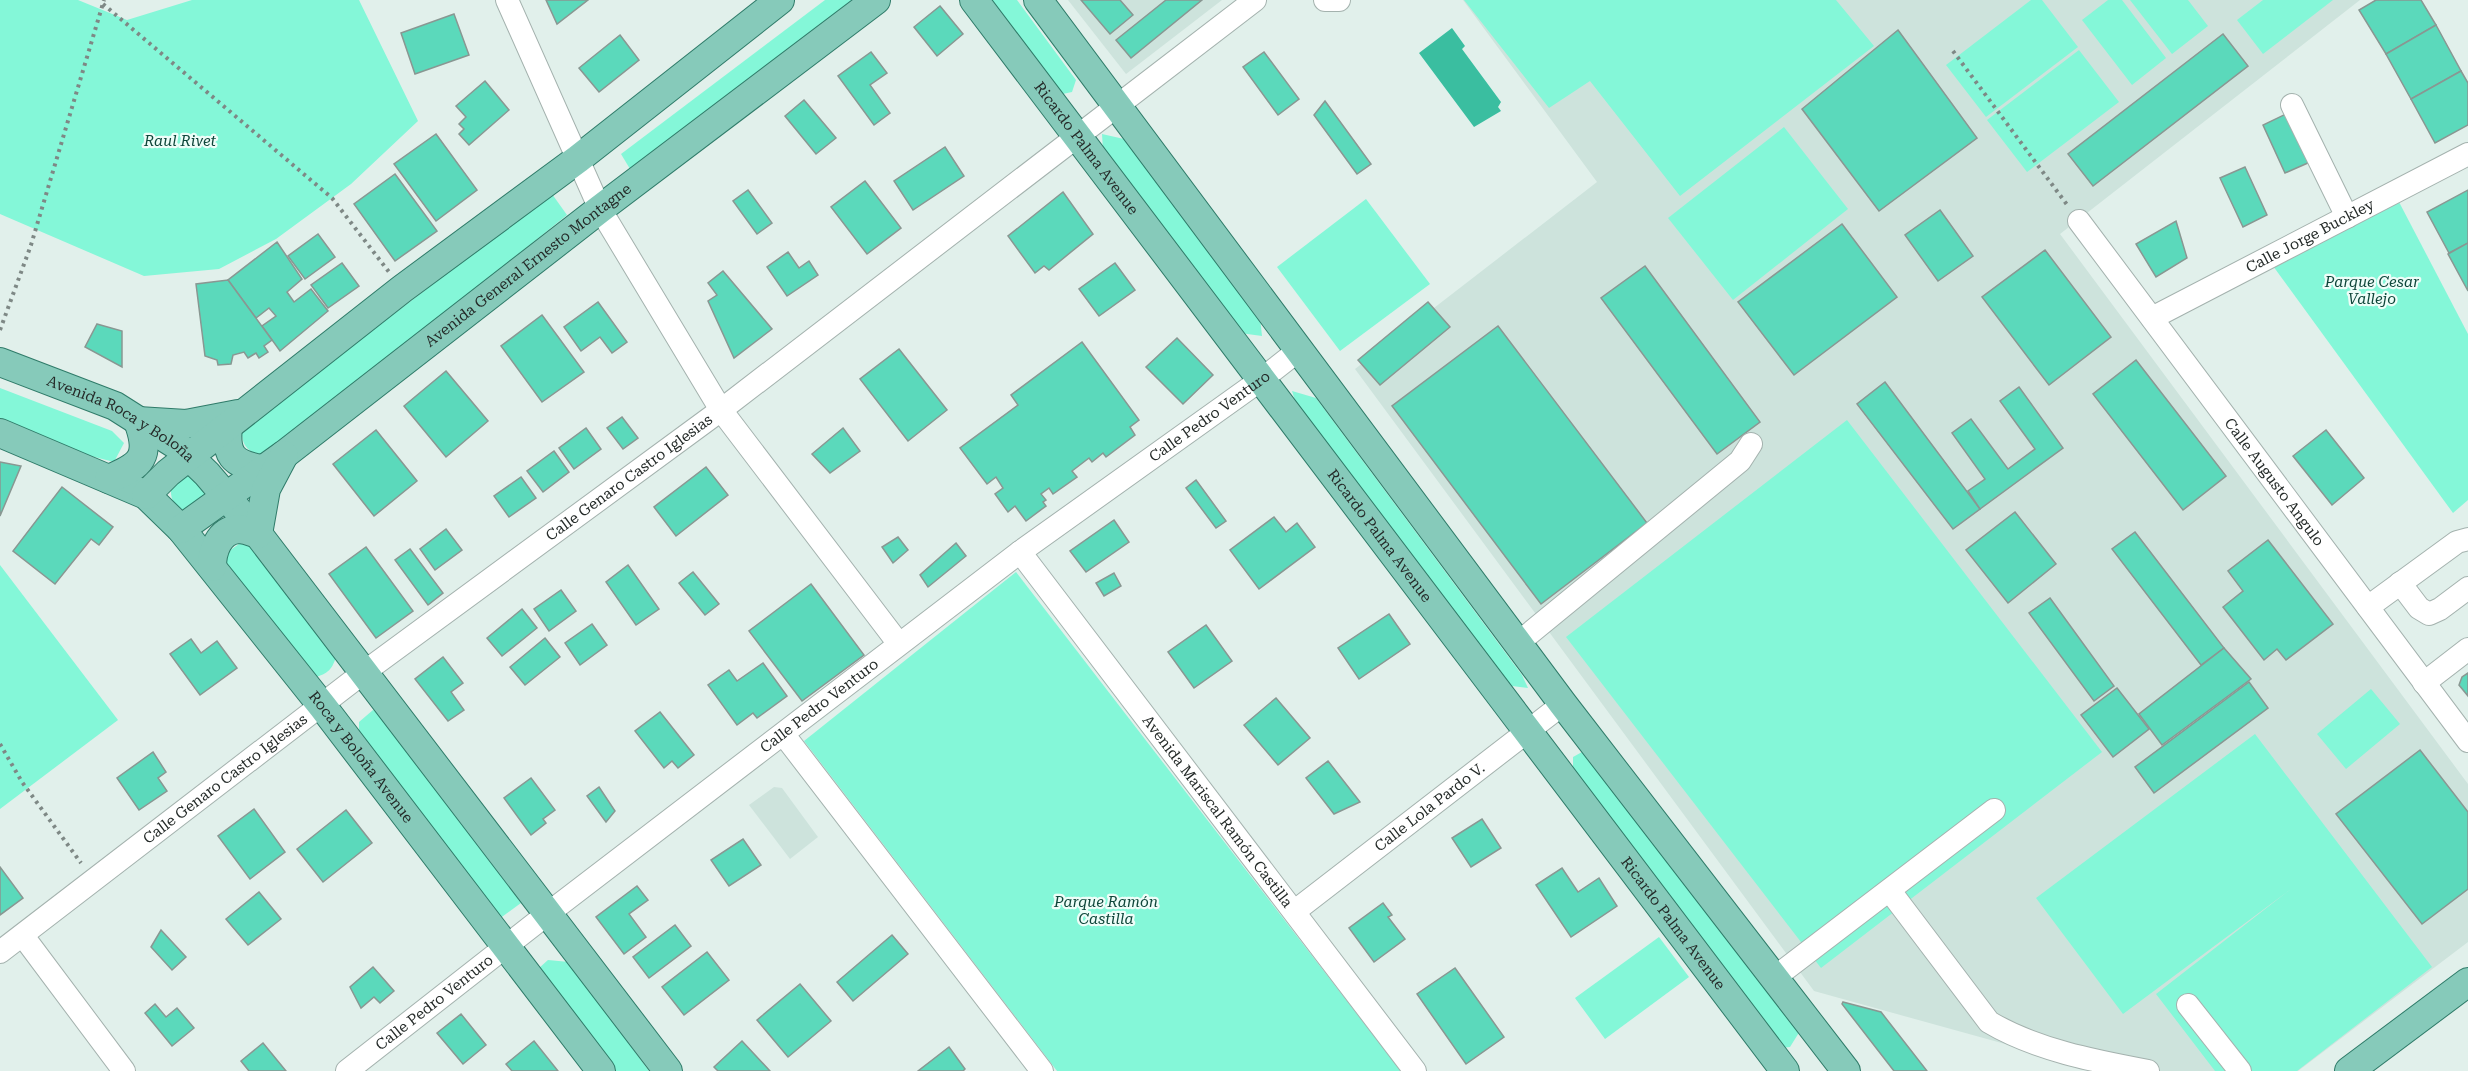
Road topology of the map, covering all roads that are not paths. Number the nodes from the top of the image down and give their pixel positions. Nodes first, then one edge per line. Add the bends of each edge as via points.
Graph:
1 (507, 0) edge
2 (780, 0) edge
3 (876, 0) edge
4 (974, 0) edge
5 (1038, 0) edge
6 (1255, 0) edge
7 (1325, 0) edge
8 (1339, 0) edge
9 (2292, 105) dead end
10 (1115, 106) junction
11 (1075, 136) junction
12 (2468, 154) edge
13 (578, 159) junction
14 (600, 209) junction
15 (2347, 217) junction
16 (2079, 221) road end
17 (2152, 318) junction
18 (1299, 350) junction
19 (0, 362) edge
20 (1262, 380) junction
21 (721, 410) junction
22 (237, 418) junction
23 (138, 421) junction
24 (0, 433) edge
25 (1751, 444) dead end
26 (189, 457) junction
27 (273, 461) junction
28 (109, 479) junction
29 (146, 495) junction
30 (223, 496) junction
31 (180, 529) junction
32 (258, 534) junction
33 (2468, 539) edge
34 (1020, 552) junction
35 (212, 567) junction
36 (2400, 583) junction
37 (2468, 588) edge
38 (2368, 607) junction
39 (1518, 643) junction
40 (899, 644) junction
41 (2468, 649) edge
42 (363, 673) junction
43 (2424, 683) junction
44 (1563, 704) junction
45 (322, 707) junction
46 (1527, 731) junction
47 (784, 735) junction
48 (2468, 741) edge
49 (1994, 810) dead end
50 (1890, 891) junction
51 (1295, 911) junction
52 (546, 915) junction
53 (22, 936) junction
54 (508, 947) junction
55 (0, 952) edge
56 (1774, 978) junction
57 (2468, 982) edge
58 (2188, 1005) dead end
59 (2468, 1006) edge
60 (1837, 1068) edge
61 (124, 1071) edge
62 (347, 1071) edge
63 (601, 1071) edge
64 (668, 1071) edge
65 (1042, 1071) edge
66 (1415, 1071) edge
67 (1785, 1071) edge
68 (2148, 1071) edge
69 (2240, 1071) edge
70 (2349, 1071) edge
71 (2382, 1071) edge

1 - 13 street
2 - 13 main road
3 - 14 main road, Avenida General Ernesto Montagne
4 - 11 main road, Ricardo Palma Avenue
5 - 10 main road
6 - 10 street, Calle Genaro Castro Iglesias
7 - 8 street
9 - 15 street
10 - 11 street, Calle Genaro Castro Iglesias
10 - 18 main road
11 - 20 main road, Ricardo Palma Avenue
11 - 21 street, Calle Genaro Castro Iglesias
12 - 15 street, Calle Jorge Buckley
13 - 14 street
13 - 22 main road
14 - 21 street
14 - 27 main road, Avenida General Ernesto Montagne
15 - 17 street, Calle Jorge Buckley
16 - 17 street, Calle Augusto Angulo
17 - 38 street, Calle Augusto Angulo
18 - 20 street, Calle Pedro Venturo
18 - 39 main road
19 - 23 main road, Avenida Roca y Boloña via 115,406
20 - 34 street, Calle Pedro Venturo
20 - 46 main road, Ricardo Palma Avenue
21 - 40 street
21 - 42 street, Calle Genaro Castro Iglesias
22 - 23 main road via 186,424
22 - 26 main road
22 - 27 main road via 228,451 235,460 246,466
23 - 26 main road, Avenida Roca y Boloña
23 - 28 main road via 145,450 139,463
24 - 28 main road
25 - 39 street via 1740,461
26 - 29 main road
26 - 30 main road, Avenida Roca y Boloña
27 - 30 main road, Avenida General Ernesto Montagne
27 - 32 main road
28 - 29 main road, Roca y Boloña Avenue
29 - 31 main road, Roca y Boloña Avenue
30 - 31 main road, Avenida General Ernesto Montagne
30 - 32 main road
31 - 35 main road, Roca y Boloña Avenue
32 - 35 main road via 238,529 226,534 213,549
32 - 42 main road
33 - 36 street via 2457,542
34 - 40 street, Calle Pedro Venturo
34 - 51 street, Avenida Mariscal Ramón Castilla
35 - 45 main road, Roca y Boloña Avenue
36 - 37 street via 2419,608 2429,614
36 - 38 street
38 - 43 street, Calle Augusto Angulo
39 - 44 main road
40 - 47 street, Calle Pedro Venturo
41 - 43 street
42 - 45 street, Calle Genaro Castro Iglesias
42 - 52 main road
43 - 48 street, Calle Augusto Angulo
44 - 46 street, Calle Lola Pardo V.
44 - 56 main road
45 - 53 street, Calle Genaro Castro Iglesias
45 - 54 main road, Roca y Boloña Avenue
46 - 51 street, Calle Lola Pardo V.
46 - 67 main road, Ricardo Palma Avenue
47 - 52 street, Calle Pedro Venturo
47 - 65 street
49 - 50 street
50 - 56 street
50 - 68 street via 1989,1022 2046,1048
51 - 66 street, Avenida Mariscal Ramón Castilla
52 - 54 street, Calle Pedro Venturo
52 - 64 main road
53 - 55 street, Calle Genaro Castro Iglesias
53 - 61 street
54 - 62 street, Calle Pedro Venturo
54 - 63 main road, Roca y Boloña Avenue
56 - 60 main road
57 - 70 main road
58 - 69 street
59 - 71 main road

